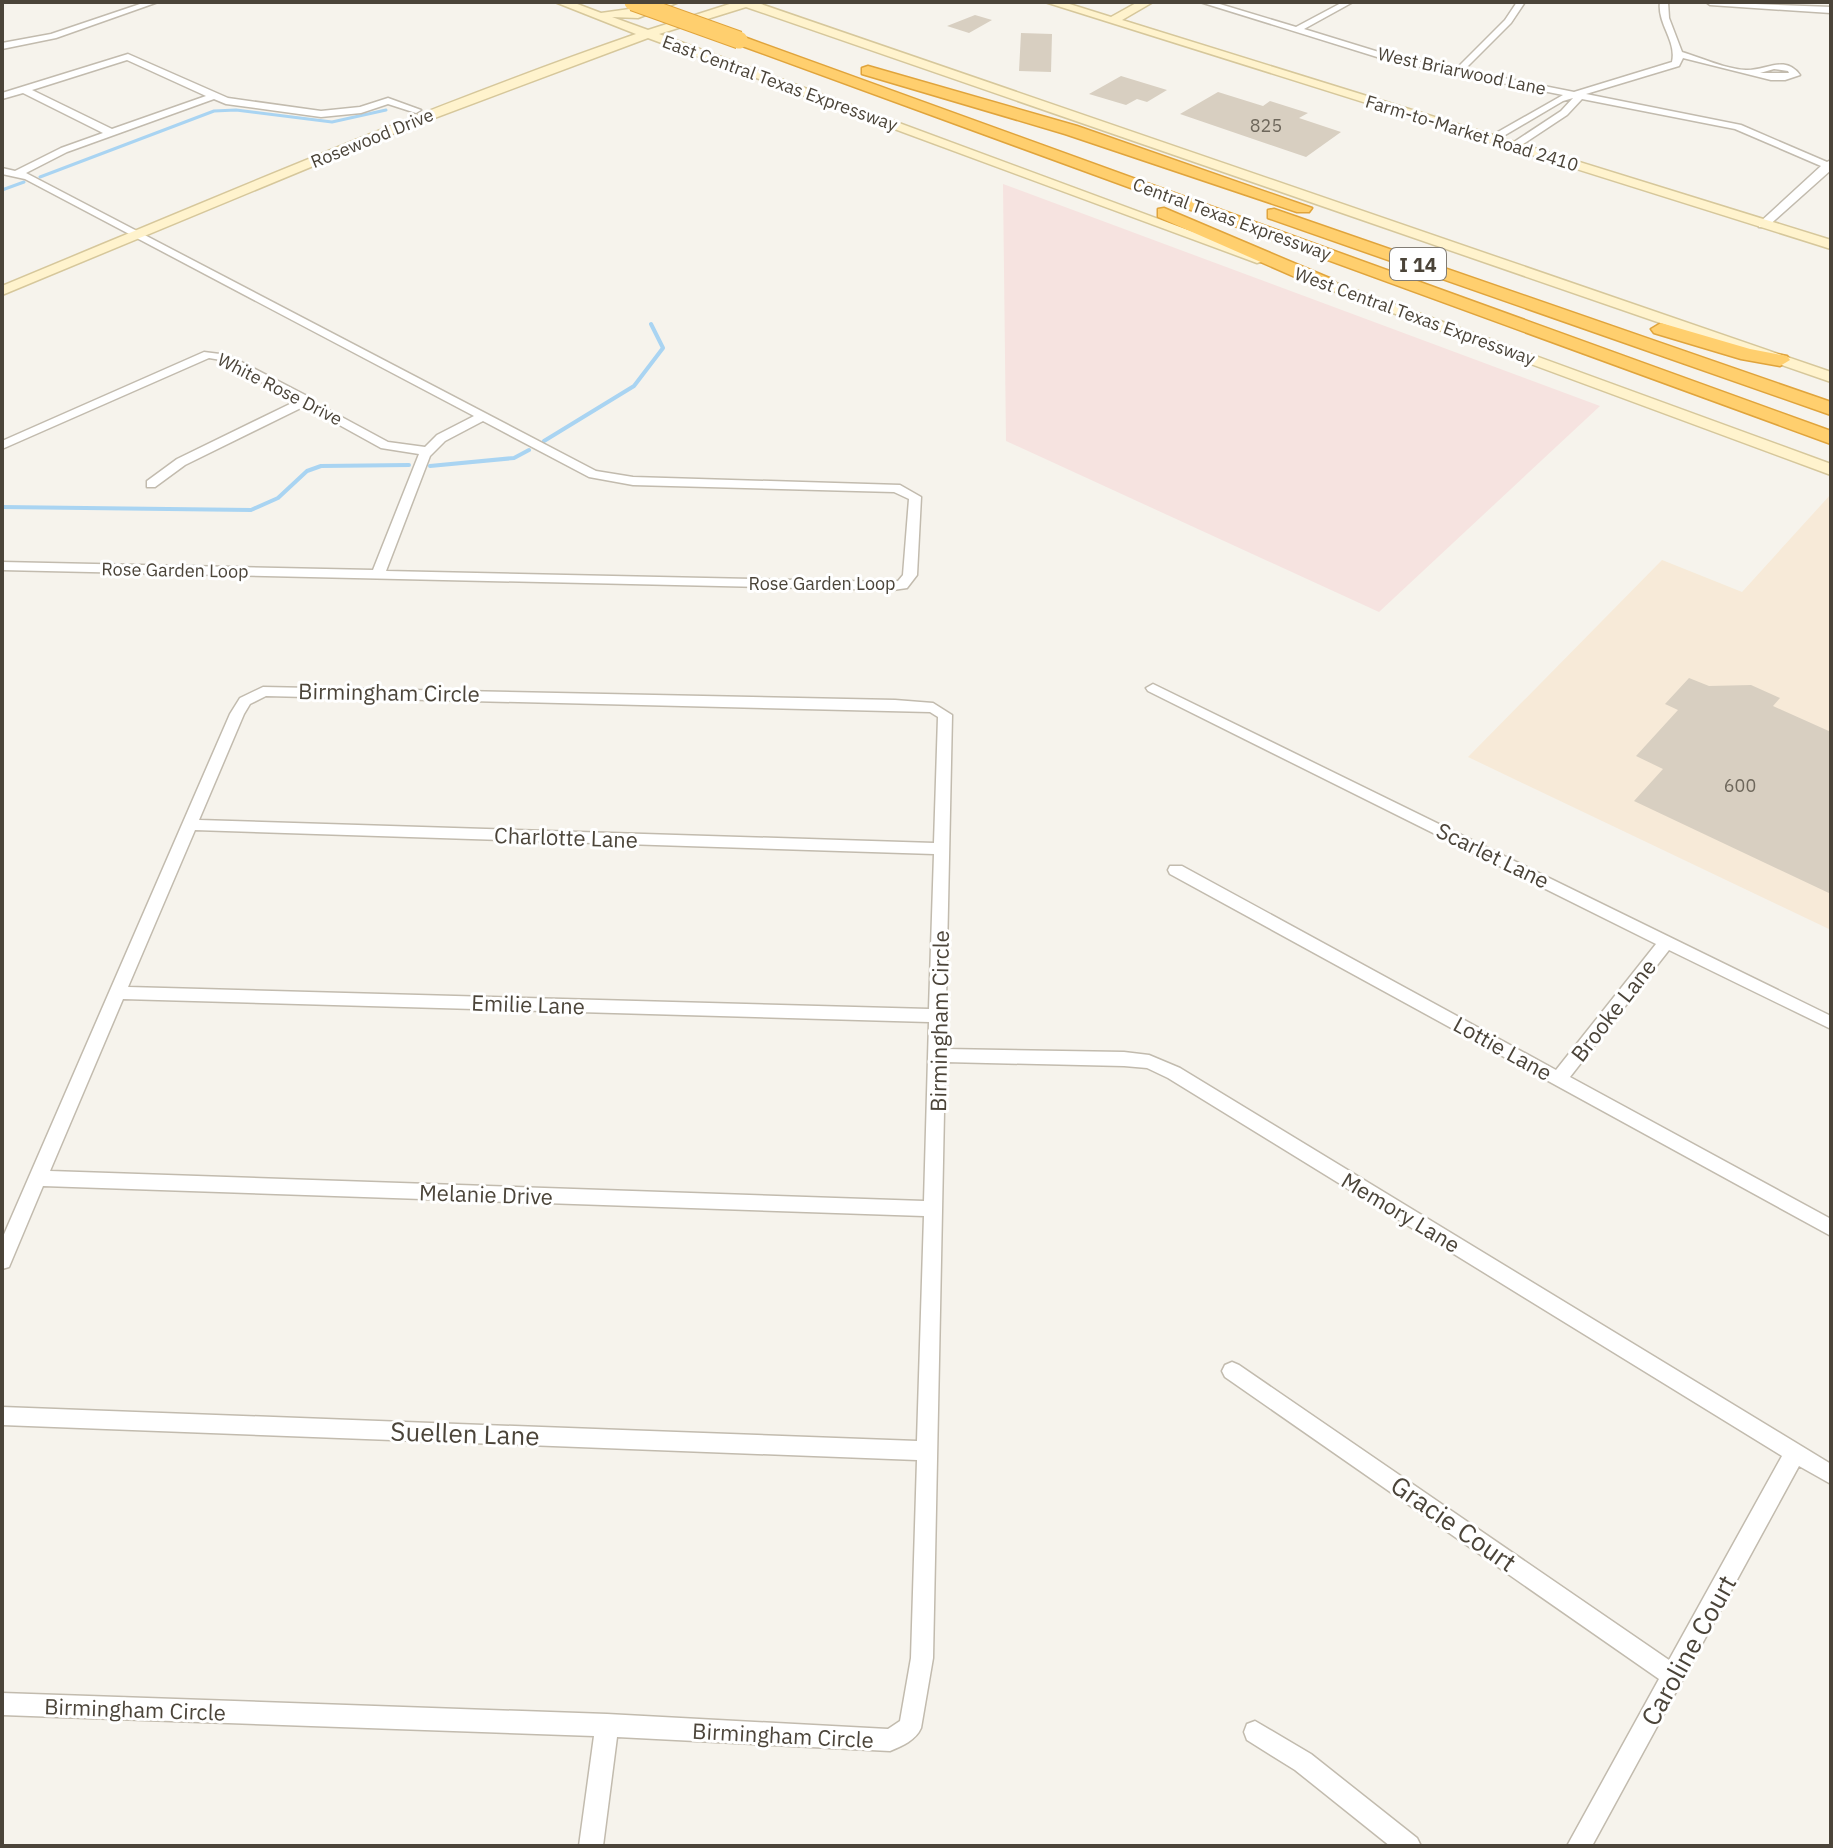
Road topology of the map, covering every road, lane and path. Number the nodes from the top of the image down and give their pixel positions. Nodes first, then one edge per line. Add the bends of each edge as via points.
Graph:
1 (154, 2) edge
2 (561, 2) edge
3 (633, 2) edge
4 (671, 2) edge
5 (724, 2) edge
6 (746, 2) edge
7 (779, 2) edge
8 (1051, 2) edge
9 (1147, 2) edge
10 (1204, 2) edge
11 (1349, 2) edge
12 (1521, 2) edge
13 (1664, 2) edge
14 (1710, 2) edge
15 (1831, 10) edge
16 (586, 11) junction
17 (790, 18) junction
18 (1112, 21) junction
19 (1297, 30) junction
20 (637, 31) junction
21 (600, 32) dead end
22 (2, 46) edge
23 (681, 47) junction
24 (604, 48) junction
25 (700, 54) junction
26 (1679, 54) junction
27 (868, 71) junction
28 (1459, 71) junction
29 (1752, 72) dead end
30 (23, 89) junction
31 (1581, 95) junction
32 (2, 96) edge
33 (214, 96) junction
34 (416, 110) junction
35 (937, 112) junction
36 (112, 133) junction
37 (1492, 139) junction
38 (1514, 146) junction
39 (998, 164) joint
40 (1830, 165) edge
41 (2, 171) edge
42 (17, 174) junction
43 (1763, 225) junction
44 (129, 233) junction
45 (1831, 245) edge
46 (2, 279) edge
47 (1327, 284) junction
48 (2, 291) edge
49 (1780, 360) junction
50 (1831, 377) edge
51 (307, 400) junction
52 (1831, 409) edge
53 (483, 416) junction
54 (1831, 438) edge
55 (2, 445) edge
56 (427, 451) junction
57 (1831, 470) edge
58 (151, 484) dead end
59 (2, 566) edge
60 (378, 575) junction
61 (1153, 688) dead end
62 (189, 825) junction
63 (943, 849) junction
64 (1176, 870) dead end
65 (1667, 941) junction
66 (117, 993) junction
67 (939, 1016) junction
68 (1831, 1023) edge
69 (938, 1055) junction
70 (1559, 1079) junction
71 (38, 1178) junction
72 (934, 1209) junction
73 (1831, 1228) edge
74 (2, 1261) edge
75 (1232, 1371) dead end
76 (2, 1416) edge
77 (928, 1451) junction
78 (1795, 1453) junction
79 (1831, 1475) edge
80 (1674, 1676) junction
81 (2, 1704) edge
82 (607, 1725) junction
83 (1255, 1732) dead end
84 (591, 1846) edge
85 (1409, 1846) edge
86 (1579, 1846) edge

1 - 22 street via 53,36
2 - 16 main road, East Central Texas Expressway
3 - 35 highway, Central Texas Expressway / I 14, bridge
4 - 16 main road via 638,14
4 - 27 highway, Central Texas Expressway / I 14
5 - 20 main road, Rosewood Drive
6 - 17 main road
6 - 20 main road, Rosewood Drive
7 - 17 main road
8 - 18 main road, Farm-to-Market Road 2410
9 - 18 main road
10 - 19 street, West Briarwood Lane
11 - 19 street
12 - 28 street via 1508,23
13 - 26 street via 1661,11
14 - 15 street
16 - 20 main road, East Central Texas Expressway
16 - 21 main road via 600,21
17 - 25 main road via 716,23 694,33
17 - 49 main road
18 - 37 main road, Farm-to-Market Road 2410
19 - 28 street, West Briarwood Lane via 1393,59
20 - 23 main road, East Central Texas Expressway
20 - 24 main road, Rosewood Drive
20 - 34 main road, Rosewood Drive via 576,44
23 - 24 main road via 650,43
23 - 25 main road, East Central Texas Expressway
24 - 44 main road, Rosewood Drive
25 - 39 main road, East Central Texas Expressway
26 - 29 street
26 - 31 street via 1676,64 1667,68
27 - 49 highway via 1161,159 1634,321
27 - 52 highway, Central Texas Expressway / I 14
28 - 31 street, West Briarwood Lane
30 - 32 street
30 - 33 street via 123,57
30 - 36 street
31 - 37 street via 1560,99
31 - 38 street via 1564,113
31 - 40 street, West Briarwood Lane via 1738,127
33 - 34 street via 321,114 388,101
33 - 36 street
34 - 44 main road, Rosewood Drive
35 - 47 highway
35 - 54 highway, Central Texas Expressway / I 14
36 - 42 street
37 - 38 main road, Farm-to-Market Road 2410
38 - 43 main road, Farm-to-Market Road 2410
39 - 47 main road, West Central Texas Expressway
40 - 43 street
41 - 42 street, Rose Garden Loop
42 - 44 street, Rose Garden Loop
43 - 45 main road, Farm-to-Market Road 2410
44 - 46 main road, Rosewood Drive
44 - 48 main road, Rosewood Drive
44 - 53 street, Rose Garden Loop
47 - 57 main road, West Central Texas Expressway
49 - 50 main road
51 - 55 street, White Rose Drive via 224,357 208,354
51 - 56 street, White Rose Drive via 385,445
51 - 58 street via 181,462
53 - 56 street
53 - 60 street, Rose Garden Loop via 608,479 902,489 915,497 910,575 902,585 893,586
56 - 60 street
59 - 60 street, Rose Garden Loop
61 - 65 street, Scarlet Lane
62 - 63 street, Charlotte Lane
62 - 63 street, Birmingham Circle via 237,714 245,701 263,691 895,705 933,708 945,715
62 - 66 street, Birmingham Circle
63 - 67 street, Birmingham Circle
64 - 70 street, Lottie Lane
65 - 68 street, Scarlet Lane
65 - 70 street, Brooke Lane
66 - 67 street, Emilie Lane
66 - 71 street, Birmingham Circle
67 - 69 street, Birmingham Circle
69 - 72 street, Birmingham Circle
69 - 78 street, Memory Lane via 1124,1059 1174,1073
70 - 73 street, Lottie Lane
71 - 72 street, Melanie Drive
71 - 74 street, Birmingham Circle
72 - 77 street, Birmingham Circle
75 - 80 street, Gracie Court
76 - 77 street, Suellen Lane
77 - 82 street, Birmingham Circle via 922,1658 910,1728 890,1740
78 - 79 street, Memory Lane
78 - 80 street, Caroline Court
80 - 86 street, Caroline Court
81 - 82 street, Birmingham Circle
82 - 84 street
83 - 85 street via 1303,1762

